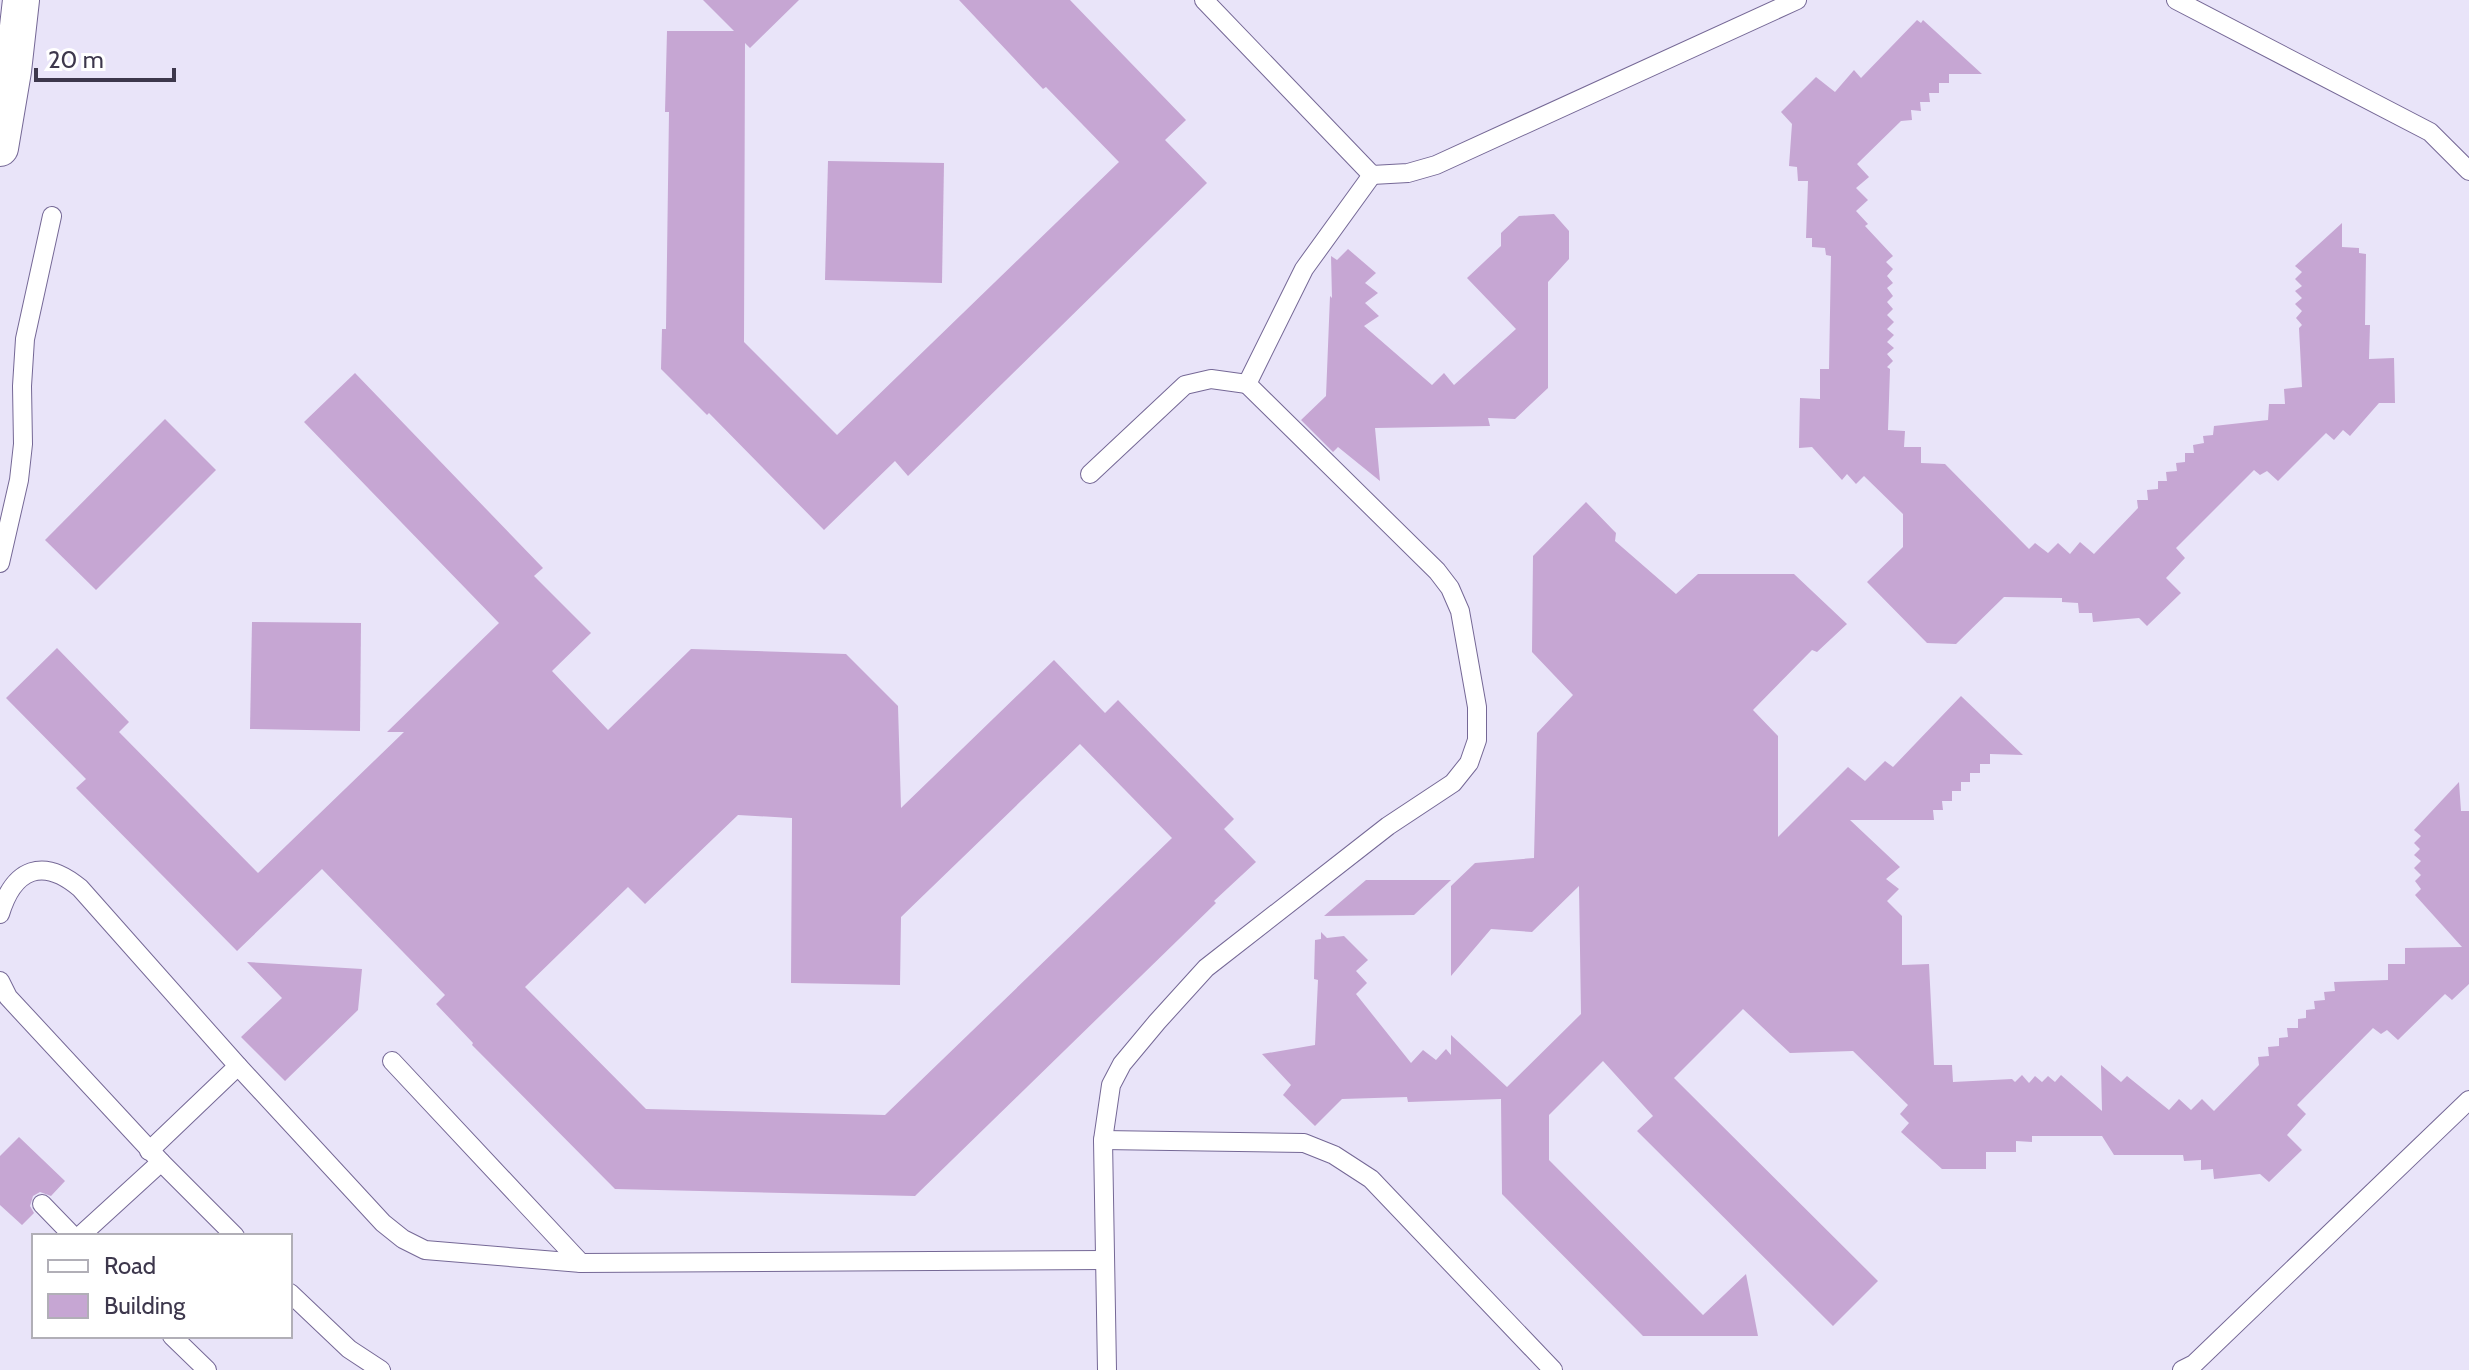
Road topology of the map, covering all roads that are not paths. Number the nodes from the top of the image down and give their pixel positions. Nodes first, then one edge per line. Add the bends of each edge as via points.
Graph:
1 (21, 0) edge
2 (1204, 0) edge
3 (1797, 0) edge
4 (2176, 0) edge
5 (0, 148) edge
6 (2469, 171) edge
7 (1372, 175) junction
8 (52, 216) dead end
9 (1247, 384) junction
10 (1090, 474) dead end
11 (0, 563) edge
12 (0, 914) edge
13 (0, 981) edge
14 (392, 1061) dead end
15 (238, 1066) junction
16 (2469, 1100) edge
17 (1103, 1140) junction
18 (155, 1157) junction
19 (42, 1204) dead end
20 (71, 1234) edge
21 (82, 1234) edge
22 (233, 1234) edge
23 (1103, 1260) junction
24 (581, 1263) junction
25 (292, 1295) edge
26 (174, 1338) edge
27 (207, 1370) edge
28 (381, 1370) edge
29 (1107, 1370) edge
30 (1553, 1370) edge
31 (2182, 1370) edge

1 - 5 street
2 - 7 lane
3 - 7 lane via 1436,165
4 - 6 lane via 2430,132
7 - 9 lane via 1304,269
8 - 11 lane via 25,339 19,480
9 - 10 lane via 1211,379 1185,385
9 - 17 lane via 1450,588 1460,611 1477,707 1477,740 1469,763 1453,783 1388,826 1206,968 1122,1064 1111,1085
12 - 15 lane via 21,878 51,869 66,876
13 - 18 lane via 8,997
14 - 24 lane
15 - 18 lane
15 - 24 lane via 403,1239 425,1250
16 - 31 lane
17 - 23 lane
17 - 30 lane via 1304,1143 1334,1155 1371,1179
18 - 21 lane
18 - 22 lane
19 - 20 lane
23 - 24 lane
23 - 29 lane
25 - 28 lane via 349,1349
26 - 27 lane

